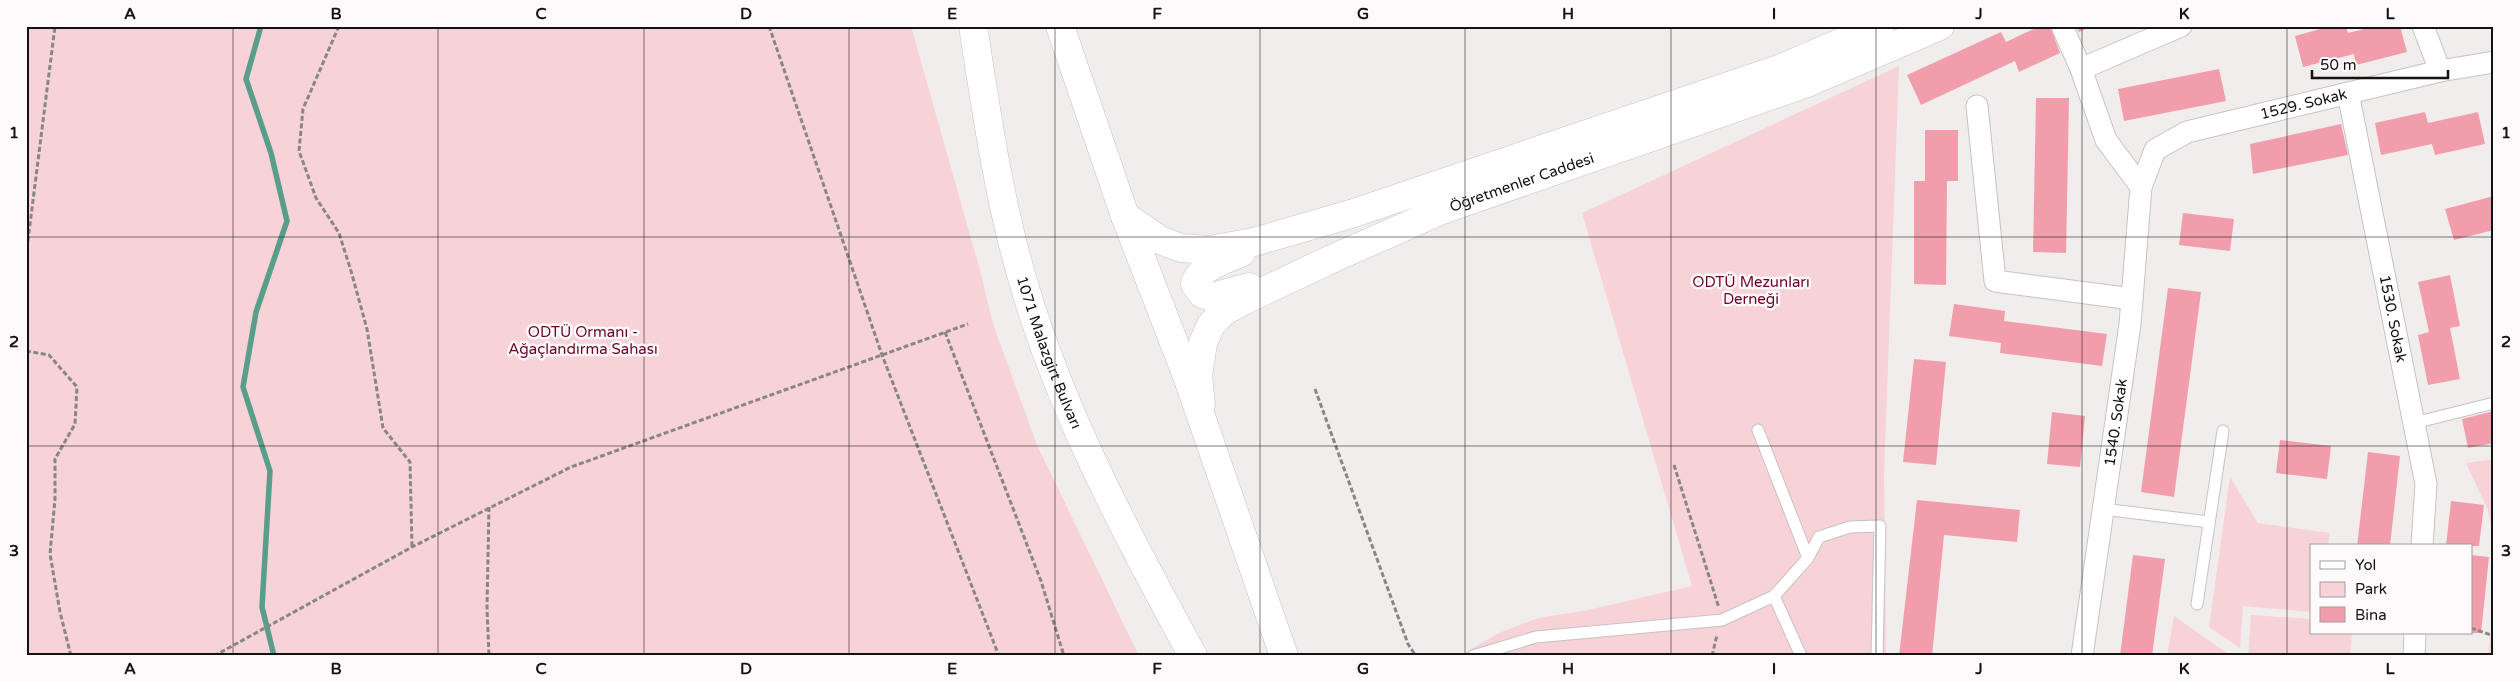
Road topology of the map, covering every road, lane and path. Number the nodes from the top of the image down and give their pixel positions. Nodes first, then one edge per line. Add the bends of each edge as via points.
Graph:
1 (55, 26) edge
2 (339, 26) edge
3 (768, 26) edge
4 (973, 26) edge
5 (1060, 26) edge
6 (1880, 26) edge
7 (1940, 26) edge
8 (2062, 26) edge
9 (2181, 26) edge
10 (2423, 26) edge
11 (2494, 62) edge
12 (2081, 69) junction
13 (2440, 71) junction
14 (2348, 93) junction
15 (1976, 106) dead end
16 (2142, 187) junction
17 (1125, 216) junction
18 (1288, 232) junction
19 (26, 256) edge
20 (1305, 271) junction
21 (2132, 299) junction
22 (968, 324) dead end
23 (945, 332) junction
24 (26, 351) edge
25 (882, 355) junction
26 (1315, 389) dead end
27 (2494, 403) edge
28 (2414, 423) junction
29 (1204, 424) junction
30 (1758, 430) dead end
31 (2222, 431) dead end
32 (1674, 465) dead end
33 (489, 507) junction
34 (2103, 509) junction
35 (2209, 522) junction
36 (2422, 544) edge
37 (412, 547) junction
38 (1808, 558) junction
39 (1774, 596) junction
40 (2197, 604) dead end
41 (1722, 620) junction
42 (2472, 628) edge
43 (2415, 634) edge
44 (2494, 636) edge
45 (1712, 648) dead end
46 (72, 656) edge
47 (214, 656) edge
48 (489, 656) edge
49 (999, 656) edge
50 (1064, 656) edge
51 (1193, 656) edge
52 (1284, 656) edge
53 (1416, 656) edge
54 (1473, 656) edge
55 (1712, 656) edge
56 (1801, 656) edge
57 (1877, 656) edge
58 (2082, 656) edge
59 (2414, 656) edge

1 - 19 path
2 - 37 path via 303,109 299,151 316,198 339,233 351,271 367,329 383,428 410,462
3 - 25 path
4 - 51 main road, 1071 Malazgirt Bulvarı via 996,172 1016,257 1046,350 1088,454
5 - 17 main road
6 - 18 main road, Öğretmenler Caddesi via 1779,69 1354,213
7 - 20 main road, Öğretmenler Caddesi via 1807,83 1442,210
8 - 12 street
9 - 12 street
10 - 13 street
11 - 13 street, 1529. Sokak
12 - 16 street via 2106,140
13 - 14 street, 1529. Sokak
14 - 16 street, 1529. Sokak via 2187,132 2156,150
14 - 28 street, 1530. Sokak
15 - 21 street via 1995,281
16 - 21 street, 1540. Sokak
17 - 18 main road, Öğretmenler Caddesi via 1160,240 1181,248 1209,250
17 - 29 main road
18 - 20 main road via 1205,270 1196,277 1197,289 1212,297
20 - 29 main road, Öğretmenler Caddesi via 1240,302 1211,325 1203,343 1198,375
21 - 34 street, 1540. Sokak
22 - 23 path
23 - 25 path
23 - 50 path via 1041,581
24 - 46 path via 50,355 77,387 75,424 55,459 50,554
25 - 33 path via 571,467
25 - 49 path
26 - 53 path via 1408,644
27 - 28 lane
28 - 36 street, 1530. Sokak via 2426,484
29 - 52 main road
30 - 38 lane
31 - 35 lane
32 - 41 path
33 - 37 path
33 - 48 path
34 - 35 lane
34 - 58 street, 1540. Sokak
35 - 40 lane
37 - 47 path
38 - 39 lane
38 - 57 lane via 1819,537 1850,527 1880,526
39 - 41 lane
39 - 56 lane
41 - 54 lane via 1536,637
42 - 44 path
43 - 59 street
45 - 55 path

